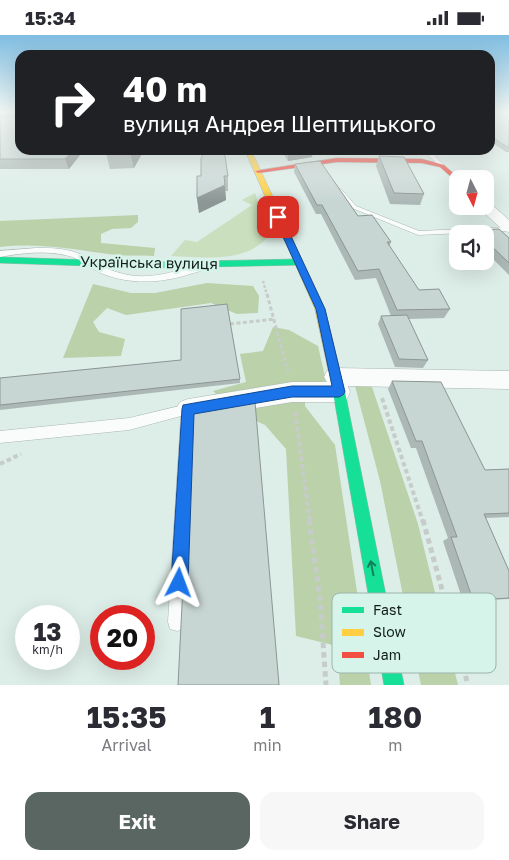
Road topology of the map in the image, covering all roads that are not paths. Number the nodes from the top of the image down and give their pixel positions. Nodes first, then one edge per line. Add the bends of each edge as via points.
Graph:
1 (250, 155) edge
2 (432, 155) edge
3 (442, 166) junction
4 (258, 171) junction
5 (449, 172) edge
6 (334, 183) edge
7 (494, 215) edge
8 (509, 229) edge
9 (0, 254) edge
10 (0, 260) edge
11 (90, 263) junction
12 (299, 263) junction
13 (509, 380) edge
14 (337, 384) junction
15 (188, 409) junction
16 (0, 437) edge
17 (377, 593) edge
18 (177, 622) dead end

1 - 4 street
2 - 3 lane
3 - 4 street via 422,161 337,160 323,165
3 - 5 street
4 - 12 street
6 - 8 lane via 354,207 418,233
7 - 8 street
9 - 11 lane via 50,251 73,255
10 - 11 street, Українська вулиця
11 - 12 street, Українська вулиця
12 - 14 street via 320,309
13 - 14 street via 376,379
14 - 15 street
17 -> 14 street
15 - 16 lane via 128,424
15 - 18 lane

